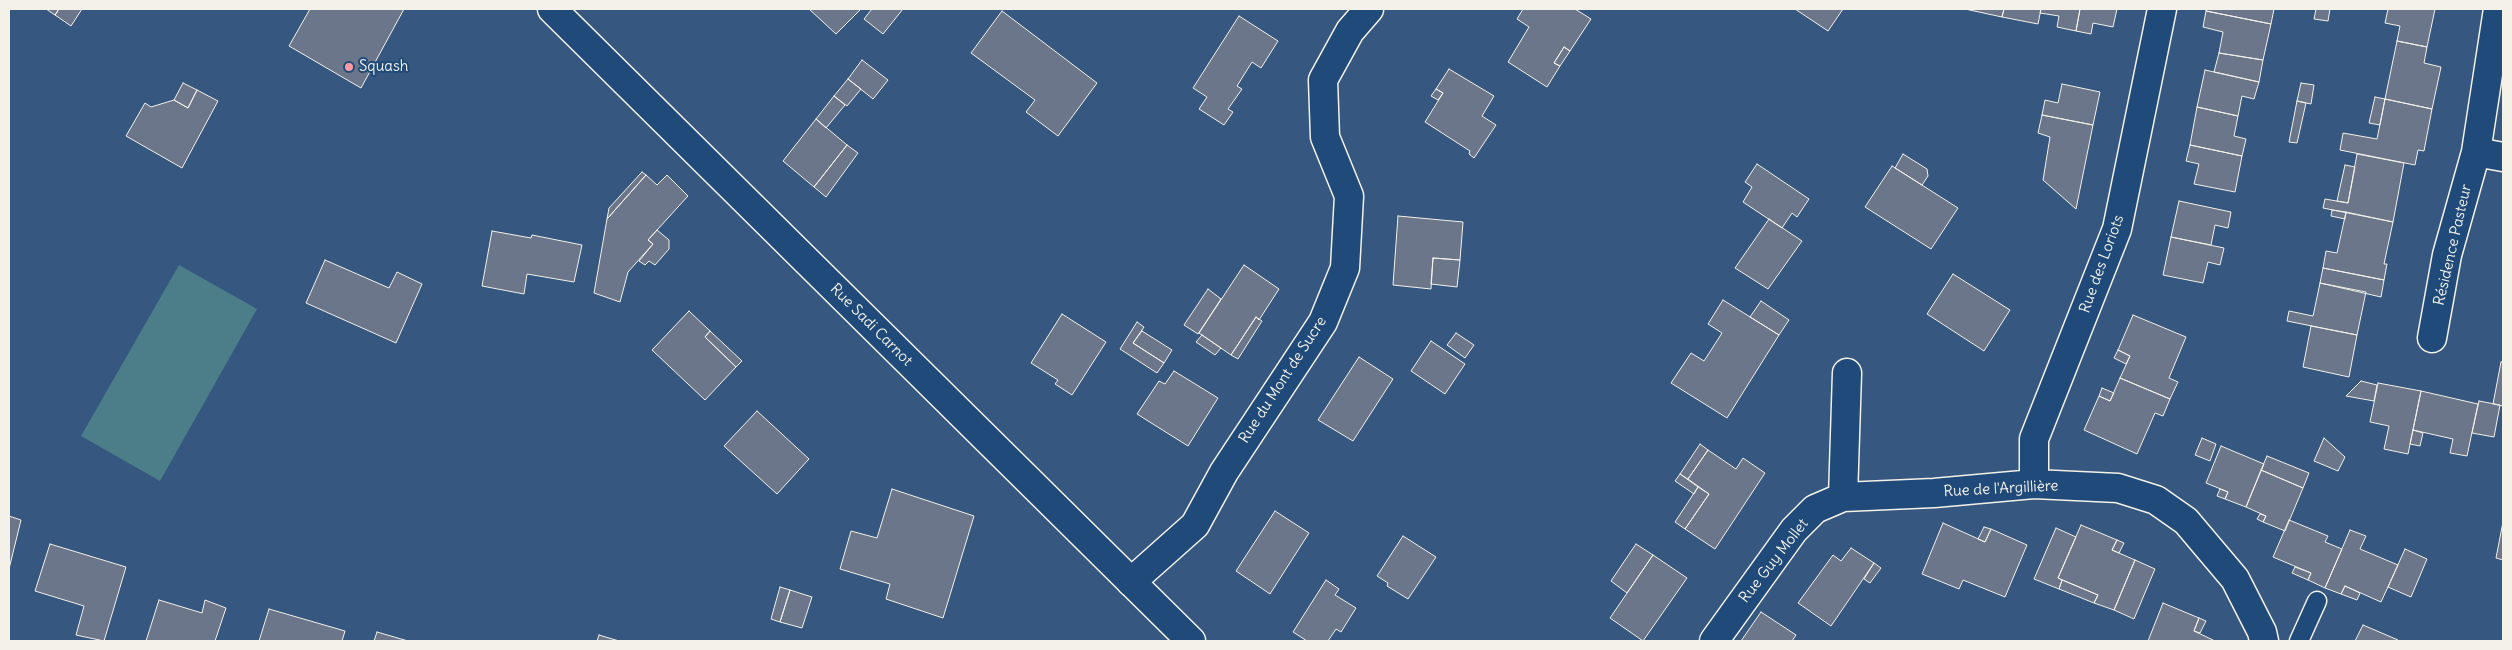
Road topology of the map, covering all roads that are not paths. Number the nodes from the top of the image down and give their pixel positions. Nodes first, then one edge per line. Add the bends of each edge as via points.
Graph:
1 (552, 9) edge
2 (1369, 9) edge
3 (2162, 9) edge
4 (2498, 9) edge
5 (2476, 152) junction
6 (2503, 157) edge
7 (2432, 338) dead end
8 (1847, 372) dead end
9 (2034, 484) junction
10 (1843, 497) junction
11 (1131, 582) junction
12 (2317, 601) dead end
13 (1191, 641) edge
14 (1714, 641) edge
15 (2264, 641) edge
16 (2298, 641) edge

1 - 11 street, Rue Sadi Carnot
2 - 11 street, Rue du Mont de Sucre via 1350,32 1323,80 1326,137 1349,196 1345,268 1323,322 1224,472 1195,525
3 - 9 street, Rue des Loriots via 2118,229 2034,439
4 - 5 street, Résidence Pasteur
5 - 6 street
5 - 7 street, Résidence Pasteur via 2447,255
8 - 10 street
9 - 10 street, Rue de l'Argillière
9 - 15 street, Rue de l'Argillière via 2118,488 2156,500 2186,521 2235,579
10 - 14 street, Rue Guy Mollet via 1815,509 1794,530
11 - 13 street, Rue Sadi Carnot
12 - 16 lane

